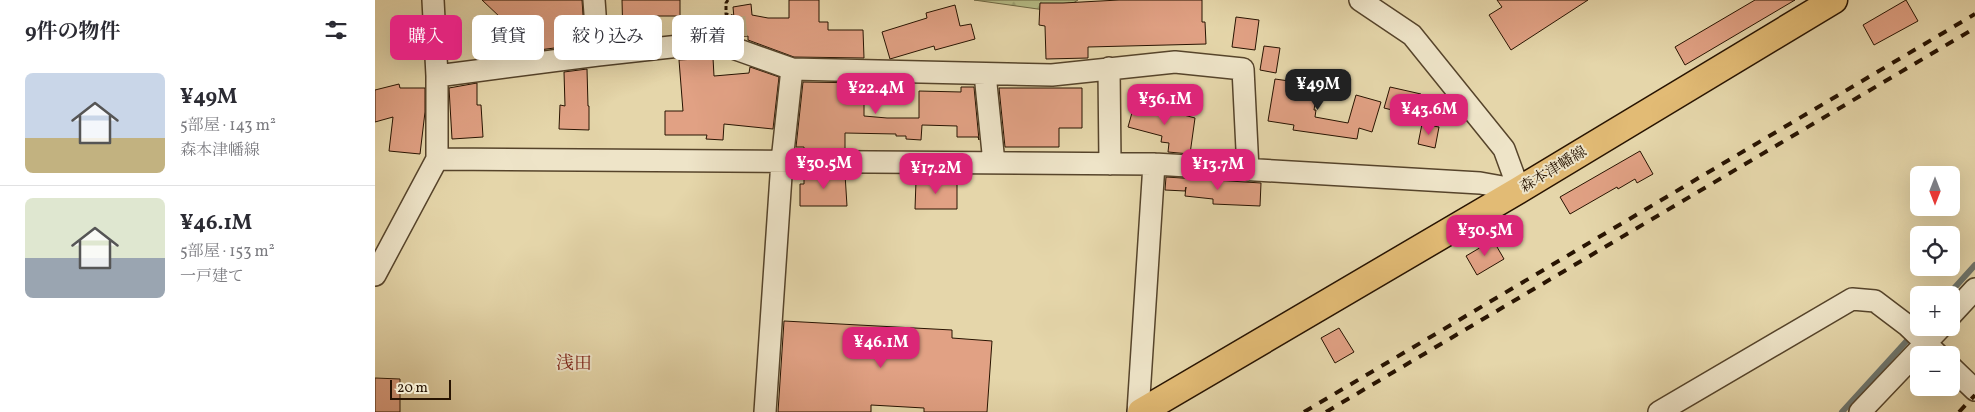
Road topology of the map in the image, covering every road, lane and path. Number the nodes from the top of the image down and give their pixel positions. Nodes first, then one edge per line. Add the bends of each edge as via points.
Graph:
1 (433, 0) edge
2 (594, 0) edge
3 (729, 0) edge
4 (1360, 0) edge
5 (1834, 0) edge
6 (595, 15) edge
7 (726, 15) edge
8 (744, 40) edge
9 (560, 60) edge
10 (1109, 68) junction
11 (792, 69) junction
12 (985, 74) junction
13 (437, 76) junction
14 (437, 158) junction
15 (782, 161) junction
16 (994, 163) junction
17 (1110, 164) junction
18 (1154, 164) junction
19 (1248, 170) junction
20 (1519, 190) junction
21 (375, 275) edge
22 (1975, 289) edge
23 (1960, 306) edge
24 (1924, 341) edge
25 (1960, 376) edge
26 (1975, 390) edge
27 (765, 412) edge
28 (1139, 412) edge
29 (1659, 412) edge
30 (1860, 412) edge

1 - 13 street
2 - 6 street
3 - 7 path via 725,4
4 - 20 street via 1412,35 1505,149
5 - 20 main road, 森本津幡線
8 - 11 street
9 - 13 street
10 - 12 street via 1052,75
10 - 17 street
10 - 19 street via 1175,62 1243,69
11 - 12 street
11 - 15 street
12 - 16 street
13 - 14 street
14 - 15 street
14 - 21 street
15 - 16 street
15 - 27 street
16 - 17 street
17 - 18 street
18 - 19 street
18 - 28 street
19 - 20 street via 1480,184
20 - 28 main road, 森本津幡線
22 - 23 street
24 - 29 street via 1875,301 1852,298
24 - 30 street
25 - 26 street

